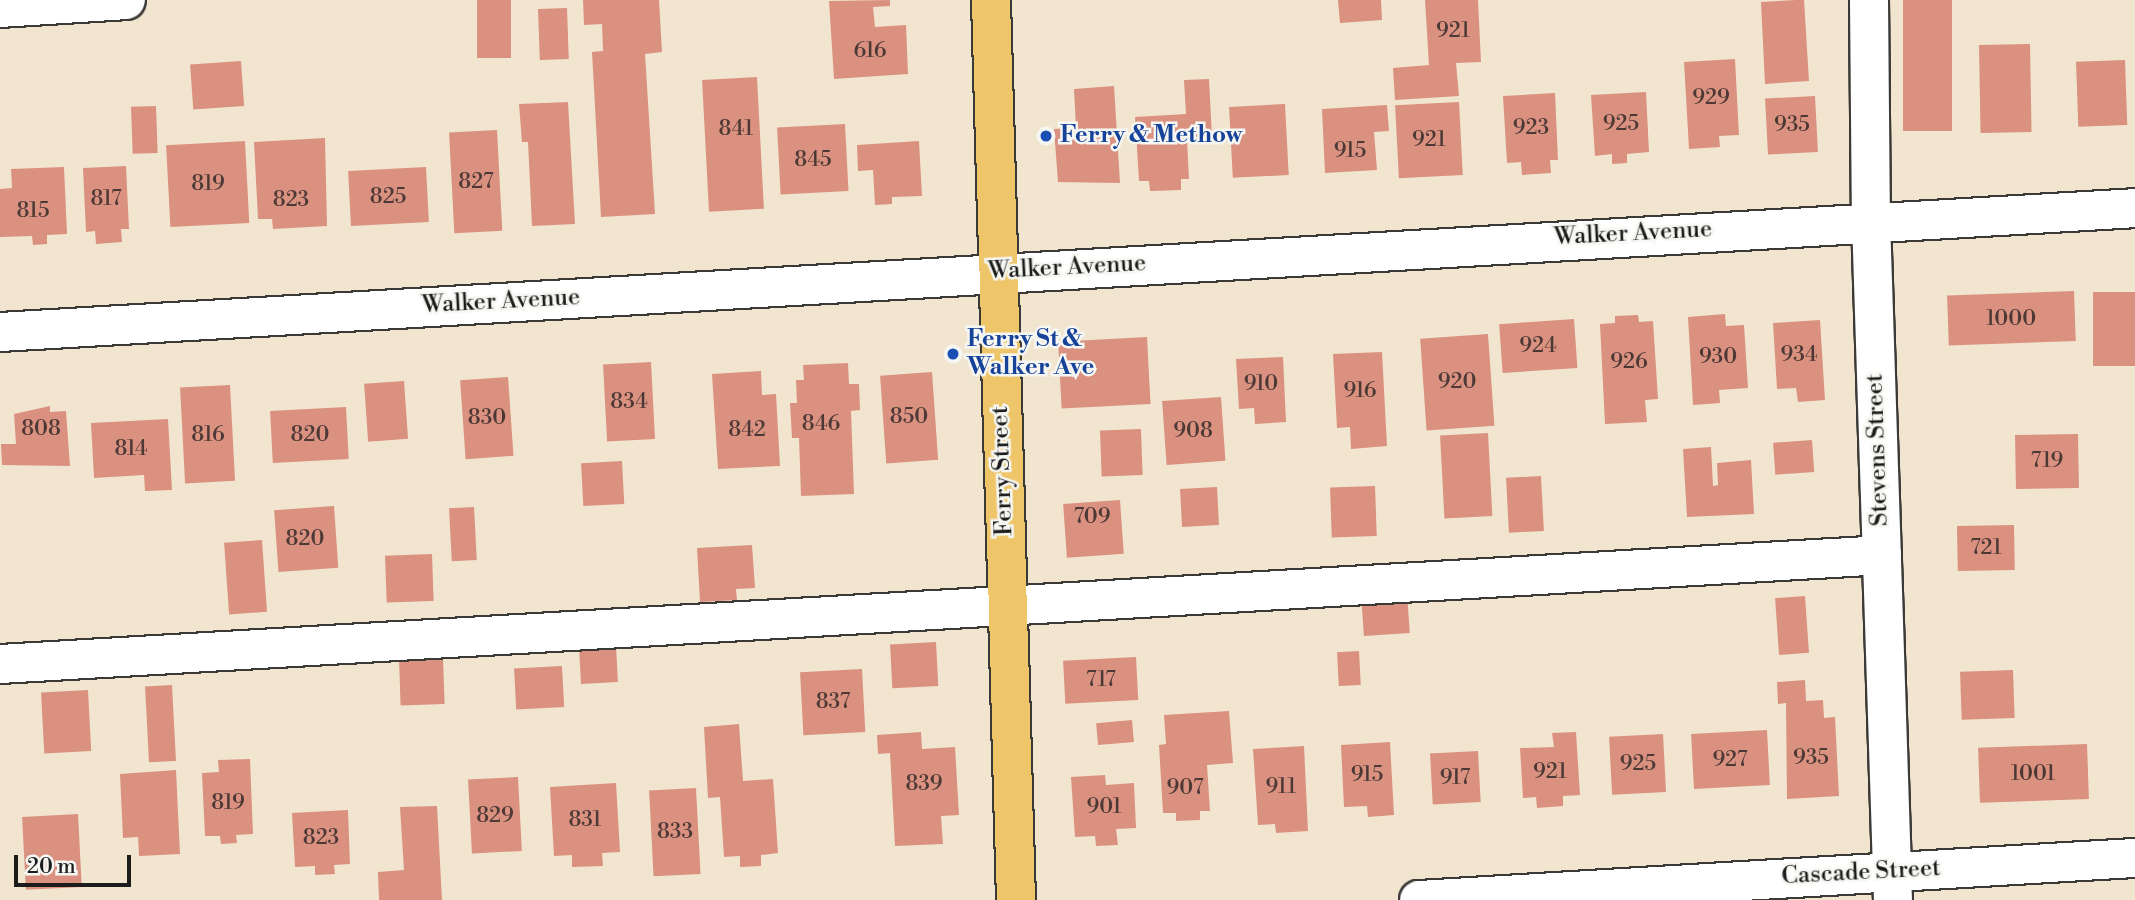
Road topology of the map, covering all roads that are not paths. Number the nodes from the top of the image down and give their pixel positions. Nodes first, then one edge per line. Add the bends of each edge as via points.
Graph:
1 (126, 0) edge
2 (991, 0) edge
3 (1868, 0) edge
4 (0, 8) edge
5 (2135, 208) edge
6 (1871, 220) junction
7 (998, 272) junction
8 (0, 332) edge
9 (1882, 555) junction
10 (1007, 605) junction
11 (0, 664) edge
12 (2135, 858) edge
13 (1893, 886) edge
14 (1016, 900) edge
15 (1419, 900) edge

1 - 4 street
2 - 7 main road, Ferry Street
3 - 6 street, Stevens Street
5 - 6 street, Walker Avenue
6 - 7 street, Walker Avenue
6 - 9 street, Stevens Street
7 - 8 street, Walker Avenue
7 - 10 main road, Ferry Street
9 - 10 street
9 - 13 street, Stevens Street
10 - 11 street via 641,631
10 - 14 main road, Ferry Street
12 - 13 street, Cascade Street
13 - 15 street, Cascade Street

